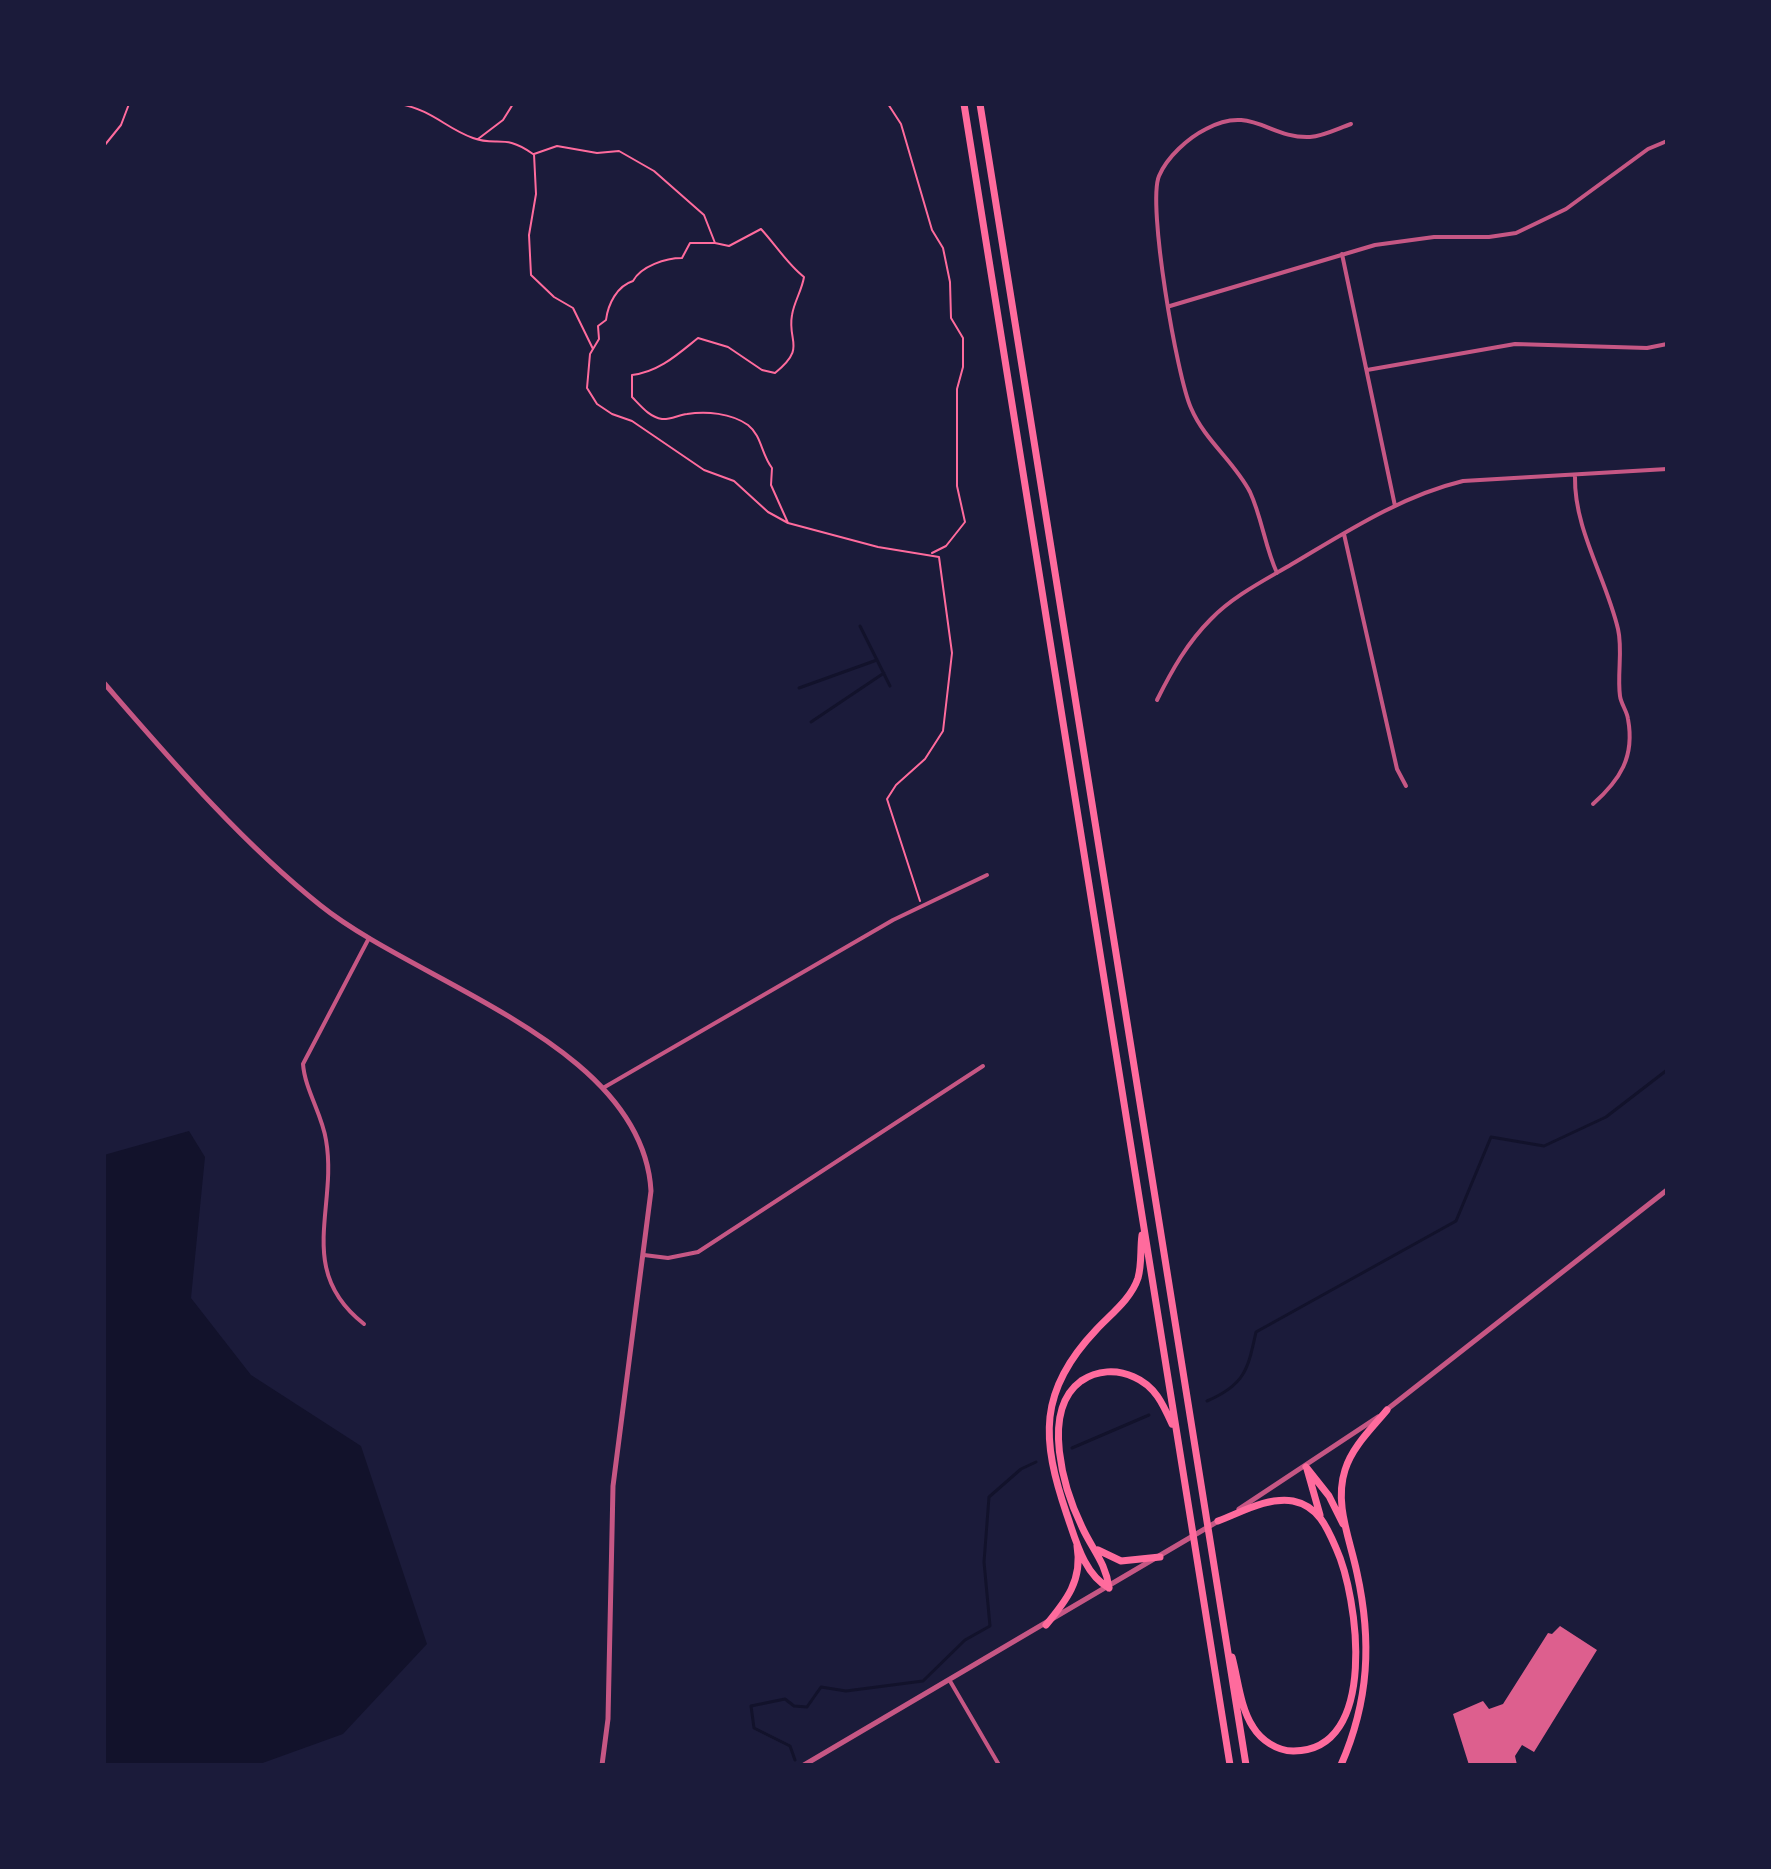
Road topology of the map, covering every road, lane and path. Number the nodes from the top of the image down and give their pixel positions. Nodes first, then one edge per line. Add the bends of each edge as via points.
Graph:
1 (129, 104) edge
2 (399, 104) edge
3 (513, 104) edge
4 (888, 104) edge
5 (964, 104) edge
6 (980, 104) edge
7 (1351, 124) dead end
8 (477, 140) junction
9 (1667, 141) edge
10 (104, 146) edge
11 (534, 154) junction
12 (715, 243) junction
13 (1342, 254) junction
14 (1170, 306) junction
15 (1667, 344) edge
16 (593, 349) junction
17 (1367, 370) junction
18 (1667, 469) edge
19 (1575, 477) junction
20 (1395, 506) junction
21 (788, 523) junction
22 (1344, 534) junction
23 (930, 554) junction
24 (1277, 573) junction
25 (104, 683) edge
26 (1157, 700) dead end
27 (1406, 786) dead end
28 (1593, 804) dead end
29 (987, 875) dead end
30 (921, 906) junction
31 (369, 938) junction
32 (983, 1066) dead end
33 (603, 1088) junction
34 (1667, 1190) edge
35 (1143, 1221) junction
36 (644, 1255) junction
37 (364, 1324) dead end
38 (1387, 1410) junction
39 (1176, 1432) junction
40 (1306, 1467) junction
41 (1218, 1521) junction
42 (1323, 1522) junction
43 (1347, 1533) junction
44 (1075, 1536) junction
45 (1094, 1548) junction
46 (1160, 1557) junction
47 (1109, 1588) junction
48 (1222, 1618) junction
49 (1046, 1625) junction
50 (950, 1681) junction
51 (604, 1765) edge
52 (804, 1765) edge
53 (999, 1765) edge
54 (1230, 1765) edge
55 (1246, 1765) edge
56 (1341, 1765) edge

1 - 10 path
2 - 8 path via 436,115
3 - 8 path via 503,120
4 - 23 path via 901,124 932,230 943,248 951,318 963,338 957,486 965,522 946,546
5 - 35 highway
6 - 48 highway
7 - 14 street via 1310,137 1232,118 1185,143 1160,174 1155,190
8 - 11 path via 504,139
9 - 13 street via 1566,209 1516,233 1434,237
11 - 12 path via 557,146 619,151 654,171 704,215
11 - 16 path via 531,275 573,308
12 - 16 path via 690,243 682,258 664,261 625,284 607,307
12 - 21 path via 729,246 761,229 804,277 791,316 796,343 787,364 775,373 762,370 728,347 698,338 669,362 632,375 632,397 646,412 663,419 707,412 747,425 760,439 761,454 772,468 771,485
13 - 14 street
13 - 17 street
14 - 24 street via 1181,383 1192,411 1249,490
15 - 17 street via 1515,344
16 - 21 path via 587,388 597,404 704,470 734,481
17 - 20 street
18 - 19 street
19 - 20 street via 1463,481
19 - 28 street via 1575,503 1619,633 1618,679 1628,718 1619,781
20 - 22 street
21 - 23 path via 878,547
22 - 24 street
22 - 27 street via 1397,769
23 - 30 path via 939,557 952,653 943,731 887,799
24 - 26 street via 1214,616 1175,664
25 - 31 street via 207,798 289,878
29 - 30 street
30 - 33 street
31 - 33 street via 517,1022
31 - 37 street via 303,1064 328,1157 323,1210 327,1264 339,1302
32 - 36 street via 698,1252 668,1258
33 - 36 street via 635,1126 651,1180
34 - 38 street
35 - 39 highway
35 - 44 highway via 1133,1289 1072,1356 1050,1407 1050,1449
36 - 51 street via 613,1486
38 - 40 street
38 - 43 highway via 1344,1471 1340,1494
39 - 45 highway via 1152,1388 1132,1375 1107,1371 1069,1394 1060,1421 1063,1468 1075,1512
39 - 54 highway
40 - 41 street
40 - 42 highway
40 - 43 highway via 1329,1496
41 - 42 highway via 1283,1500 1307,1505
41 - 46 street
42 - 48 highway via 1346,1573 1358,1645 1353,1688 1331,1735 1296,1751 1281,1750 1259,1735 1246,1712
43 - 56 highway via 1367,1650 1365,1699
44 - 47 highway via 1088,1567
44 - 49 highway via 1074,1585
45 - 46 highway via 1121,1561
45 - 47 highway
46 - 47 street
47 - 49 street
48 - 55 highway
49 - 50 street
50 - 52 street
50 - 53 street

